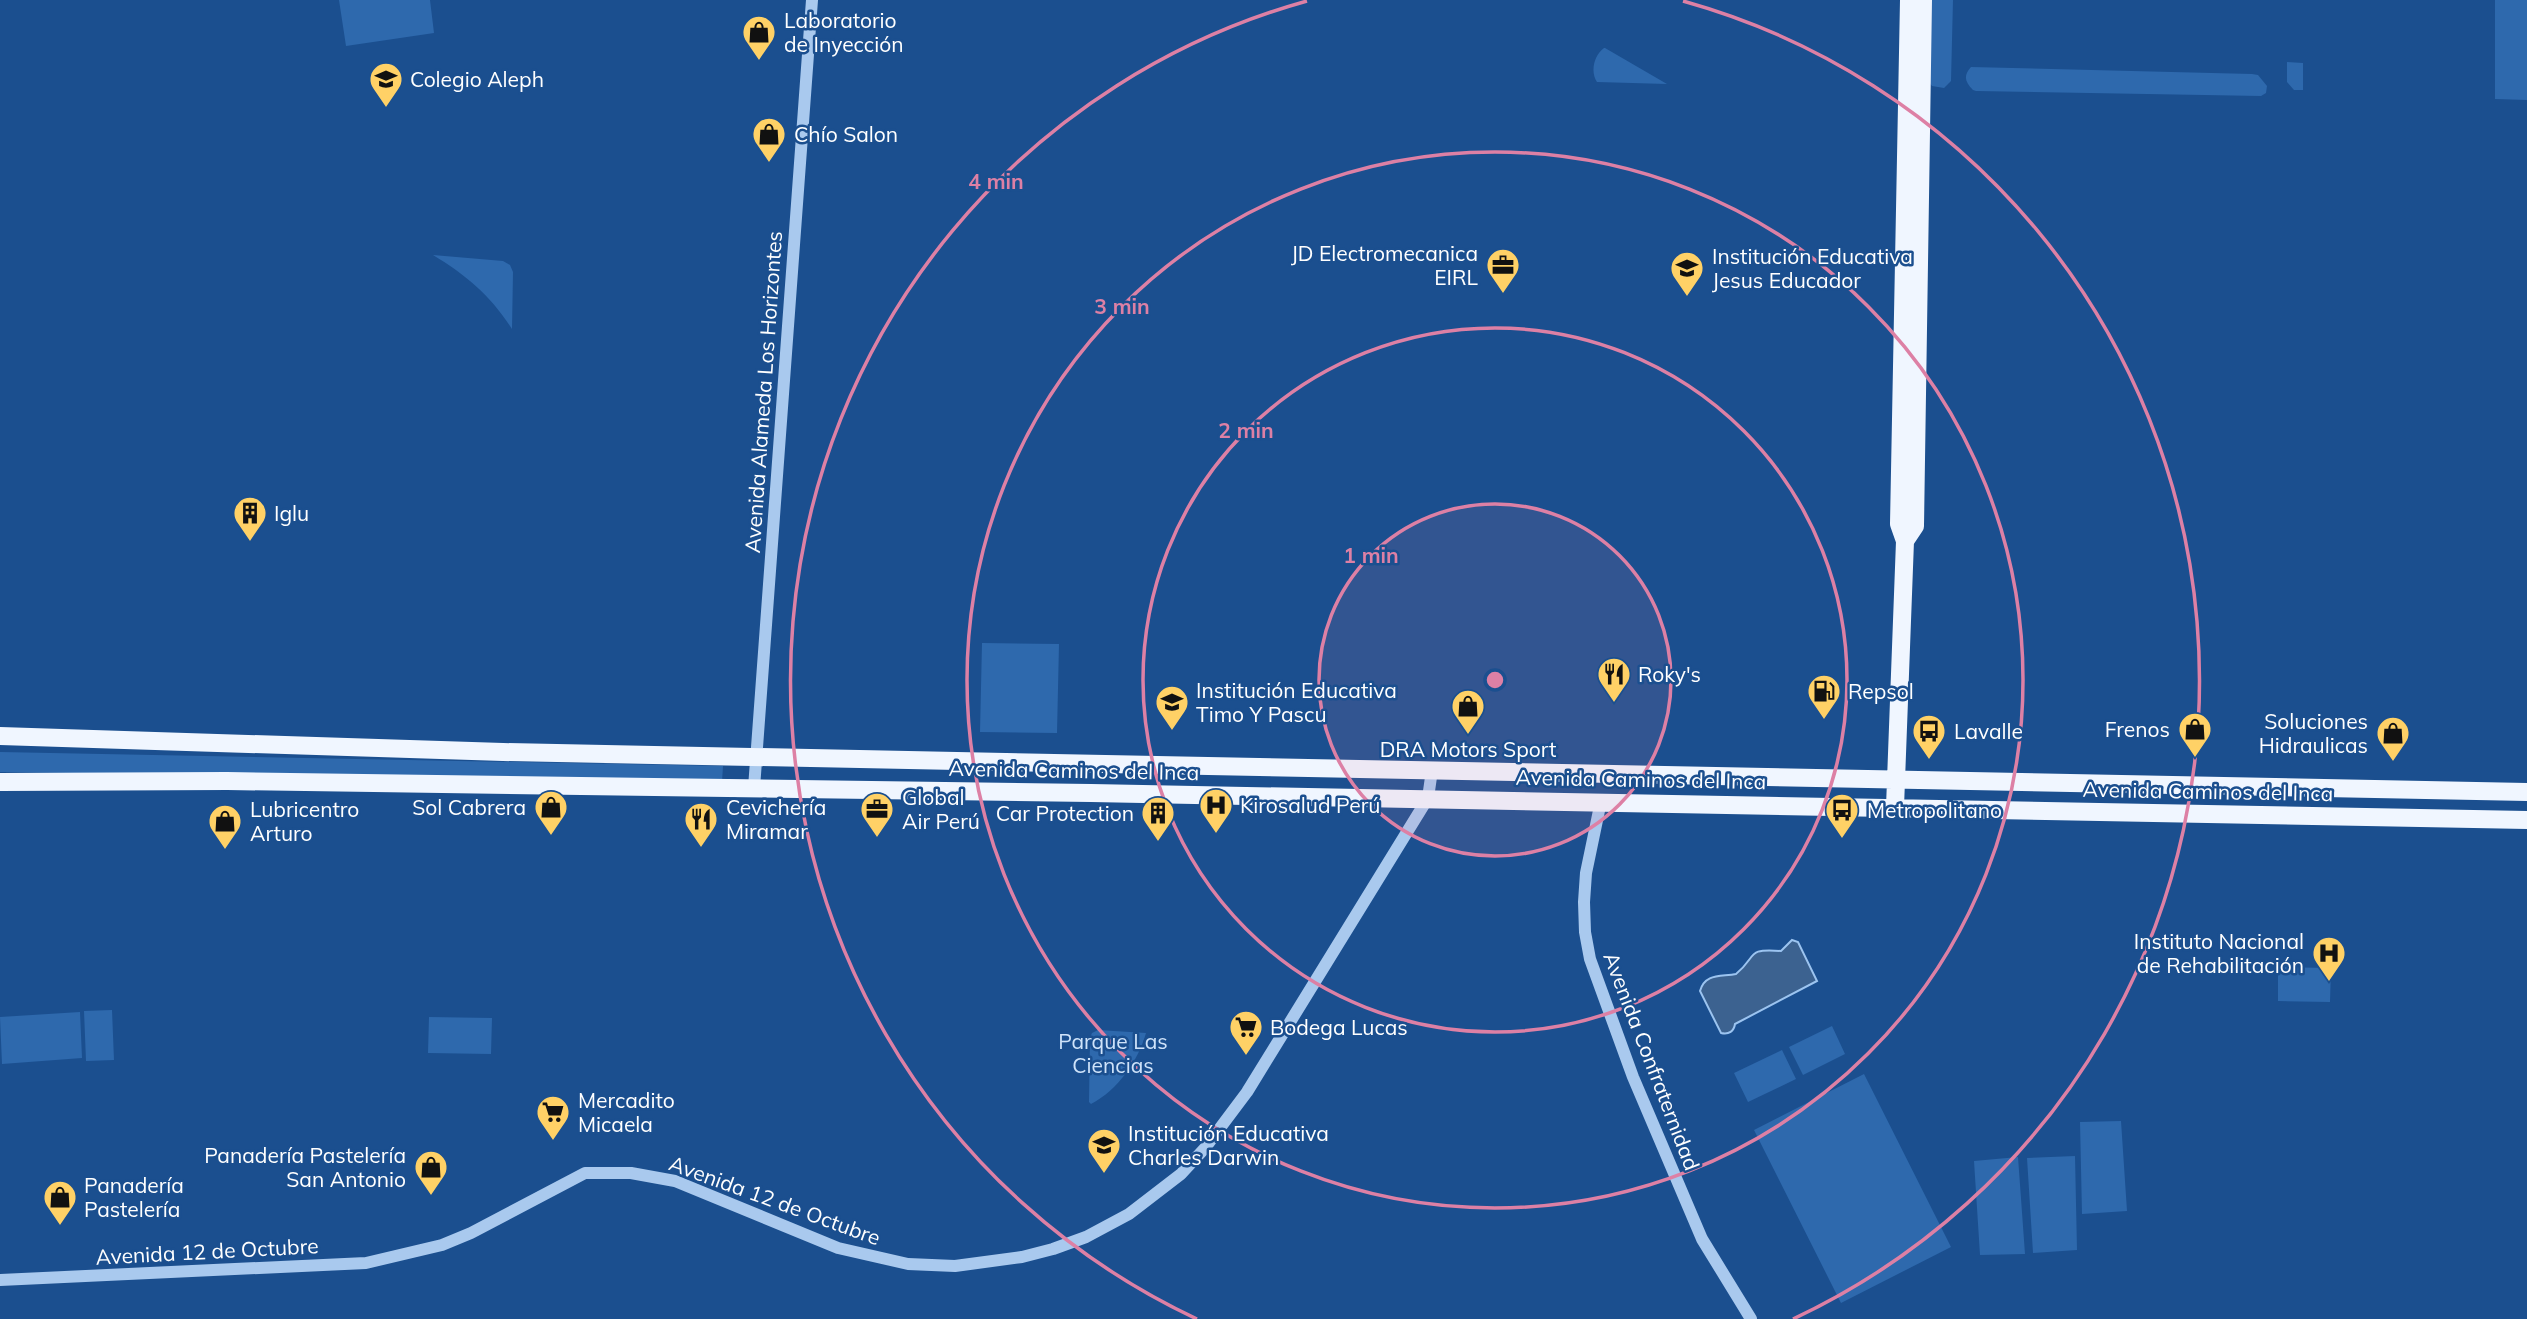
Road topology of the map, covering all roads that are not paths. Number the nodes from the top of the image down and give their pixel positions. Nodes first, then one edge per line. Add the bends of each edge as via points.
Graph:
1 (812, 0) edge
2 (1909, 0) edge
3 (1923, 0) edge
4 (1905, 541) junction
5 (0, 736) edge
6 (755, 756) junction
7 (1432, 770) junction
8 (1896, 781) junction
9 (0, 782) edge
10 (754, 788) junction
11 (2527, 793) edge
12 (1428, 798) junction
13 (1601, 802) junction
14 (1895, 807) junction
15 (2527, 820) edge
16 (0, 1280) edge
17 (1751, 1319) edge

1 - 6 street, Avenida Alameda Los Horizontes
2 - 4 main road via 1899,524
3 - 4 main road via 1915,526
4 - 8 main road
5 - 6 main road, Avenida Caminos del Inca
6 - 7 main road, Avenida Caminos del Inca
6 - 10 street, Avenida Alameda Los Horizontes
7 - 8 main road, Avenida Caminos del Inca
7 - 12 street, Avenida 12 de Octubre
8 - 11 main road, Avenida Caminos del Inca
8 - 14 main road
9 - 10 main road, Avenida Caminos del Inca
10 - 12 main road, Avenida Caminos del Inca
12 - 13 main road, Avenida Caminos del Inca
12 - 16 street, Avenida 12 de Octubre via 1247,1092 1205,1148 1181,1174 1129,1214 1053,1249 956,1266 908,1264 838,1248 675,1181 631,1173 585,1172 452,1241 366,1263
13 - 14 main road, Avenida Caminos del Inca
13 - 17 street, Avenida Confraternidad via 1586,873 1590,958 1633,1077 1702,1239
14 - 15 main road, Avenida Caminos del Inca

